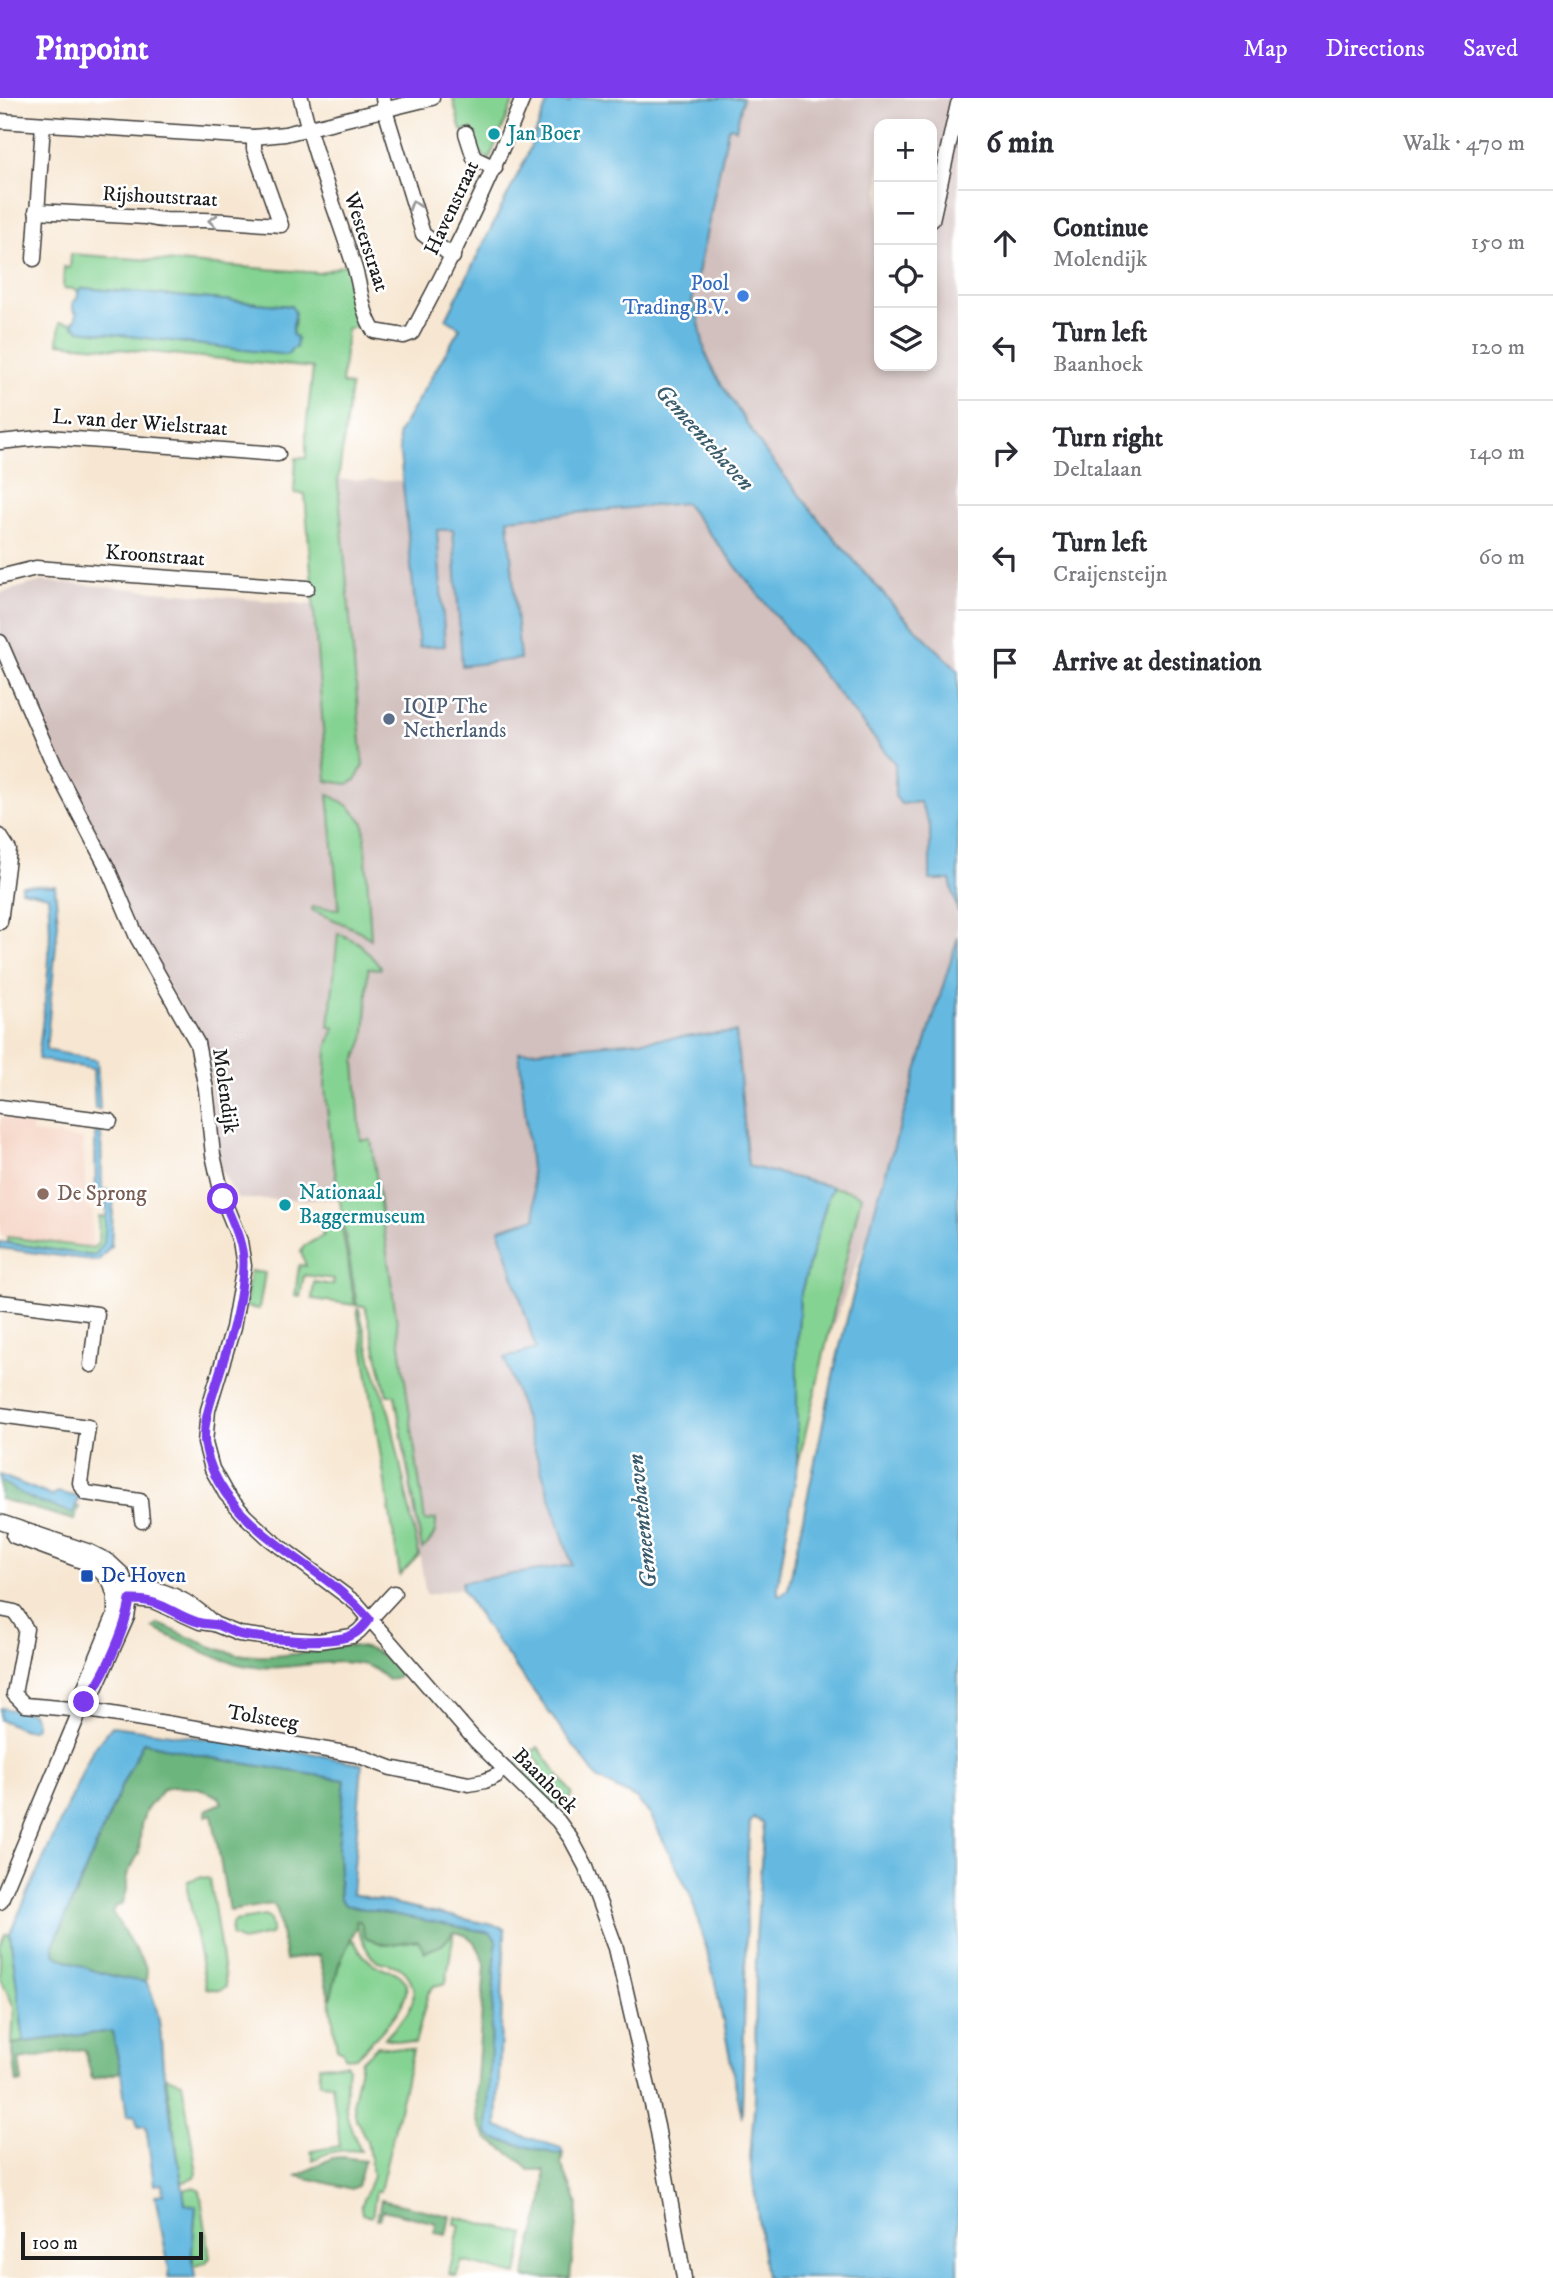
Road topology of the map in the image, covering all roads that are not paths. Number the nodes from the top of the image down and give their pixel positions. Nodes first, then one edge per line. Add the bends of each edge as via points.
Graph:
1 (301, 98) edge
2 (432, 98) edge
3 (523, 98) edge
4 (384, 104) edge
5 (958, 104) edge
6 (0, 121) edge
7 (43, 124) junction
8 (309, 128) junction
9 (466, 133) dead end
10 (254, 137) junction
11 (495, 168) junction
12 (937, 198) edge
13 (36, 211) junction
14 (453, 257) junction
15 (34, 259) dead end
16 (412, 333) joint
17 (0, 442) edge
18 (278, 454) dead end
19 (0, 578) edge
20 (307, 588) dead end
21 (0, 642) edge
22 (0, 836) edge
23 (0, 922) edge
24 (0, 1107) edge
25 (110, 1121) dead end
26 (0, 1303) edge
27 (91, 1365) dead end
28 (0, 1415) edge
29 (226, 1494) joint
30 (142, 1521) dead end
31 (0, 1522) edge
32 (0, 1531) edge
33 (394, 1593) dead end
34 (124, 1595) junction
35 (0, 1609) edge
36 (369, 1619) junction
37 (82, 1706) junction
38 (496, 1776) dead end
39 (7, 1870) edge
40 (0, 1902) edge
41 (684, 2278) edge

1 - 8 street, Westerstraat
2 - 4 street
3 - 11 street, Havenstraat
4 - 8 street
14 -> 4 street via 423,234
5 - 12 street
6 - 7 street
7 - 10 street
7 - 13 street
8 - 10 street
8 - 16 street, Westerstraat via 368,322 374,331
9 - 11 street via 474,158
10 -> 13 street, Rijshoutstraat via 254,149 281,225
11 - 14 street, Havenstraat
13 - 15 street
14 - 16 street, Havenstraat
17 - 18 street, L. van der Wielstraat via 48,437
19 - 20 street, Kroonstraat via 36,568
21 - 29 street, Molendijk via 137,937 197,1043 213,1155 244,1266 233,1328 208,1410 205,1443
22 - 23 street via 9,850
24 - 25 street
26 - 27 street via 97,1314
28 - 30 street via 88,1427 80,1483 86,1493 141,1501
29 - 36 street, Baanhoek via 270,1539
31 - 34 street via 108,1561 122,1574
32 - 34 street via 95,1566
33 - 36 street
34 - 36 street via 153,1601 239,1634 269,1638 319,1641 352,1636
34 - 37 street via 125,1623
35 - 37 street, Tolsteeg via 15,1612 26,1629 14,1694 21,1703
36 - 41 street, Baanhoek via 475,1740 558,1821 586,1867 616,1948 657,2126
37 - 38 street, Tolsteeg via 357,1755 390,1768 469,1784
37 - 39 street
39 - 40 street

